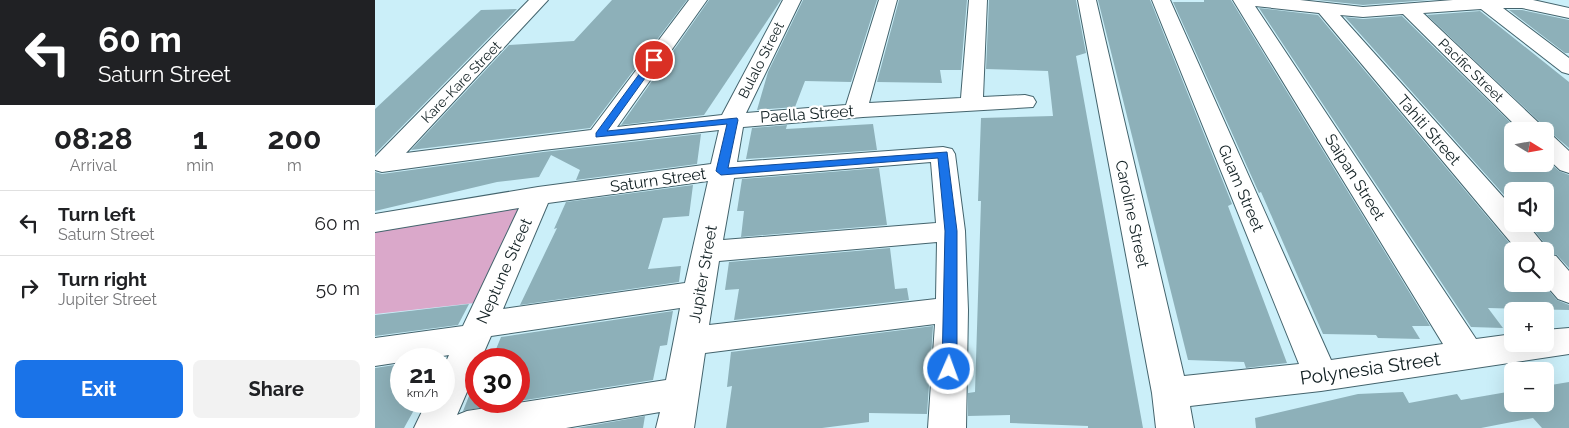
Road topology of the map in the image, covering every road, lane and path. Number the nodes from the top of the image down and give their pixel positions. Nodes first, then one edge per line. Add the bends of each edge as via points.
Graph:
1 (539, 0) edge
2 (698, 0) edge
3 (792, 0) edge
4 (888, 0) edge
5 (978, 0) edge
6 (1087, 0) edge
7 (1161, 0) edge
8 (1242, 0) edge
9 (1249, 0) edge
10 (1485, 3) junction
11 (1325, 9) junction
12 (1408, 9) junction
13 (1569, 13) edge
14 (1527, 34) junction
15 (1569, 45) edge
16 (1569, 68) edge
17 (1025, 102) dead end
18 (972, 104) junction
19 (856, 110) junction
20 (733, 120) junction
21 (1525, 122) edge
22 (599, 135) junction
23 (1554, 151) edge
24 (382, 164) joint
25 (1569, 165) edge
26 (721, 171) junction
27 (538, 196) junction
28 (375, 223) edge
29 (951, 231) junction
30 (1526, 242) edge
31 (706, 252) junction
32 (1554, 274) edge
33 (1569, 291) edge
34 (699, 293) junction
35 (952, 310) junction
36 (476, 331) junction
37 (691, 341) junction
38 (1569, 341) edge
39 (375, 352) edge
40 (1467, 354) junction
41 (1321, 376) junction
42 (681, 393) junction
43 (1170, 393) junction
44 (433, 428) edge
45 (467, 428) edge
46 (675, 428) edge
47 (947, 428) edge
48 (1175, 428) edge

1 - 24 street, Kare-Kare Street
2 - 22 street
3 - 20 street, Bulalo Street via 735,110
4 - 19 street
5 - 18 street
6 - 43 street, Caroline Street
7 - 41 street, Guam Street
8 - 40 street, Saipan Street
9 - 11 street
10 - 12 street
10 - 13 street via 1522,3
10 - 14 street
11 - 12 street via 1363,12
11 - 30 street, Tahiti Street
12 - 21 street, Pacific Street
14 - 15 street
14 - 16 street
17 - 18 street, Paella Street
18 - 19 street, Paella Street
19 - 20 street, Paella Street
20 - 22 street, Paella Street
20 - 26 street, Jupiter Street
22 - 24 street, Paella Street
23 - 25 street
26 - 27 street, Saturn Street
26 - 29 street, Saturn Street via 943,154
26 - 31 street, Jupiter Street
27 - 28 street, Saturn Street
27 - 36 street, Neptune Street
29 - 31 street
29 - 35 street
31 - 34 street, Jupiter Street
32 - 33 street
34 - 36 street
34 - 37 street, Jupiter Street
35 - 37 street
35 - 47 street
36 - 39 street
36 - 44 street, Neptune Street
37 - 42 street, Jupiter Street
38 - 40 street, Polynesia Street
40 - 41 street, Polynesia Street
41 - 43 street, Polynesia Street
42 - 45 street
42 - 46 street, Jupiter Street
43 - 48 street, Caroline Street

